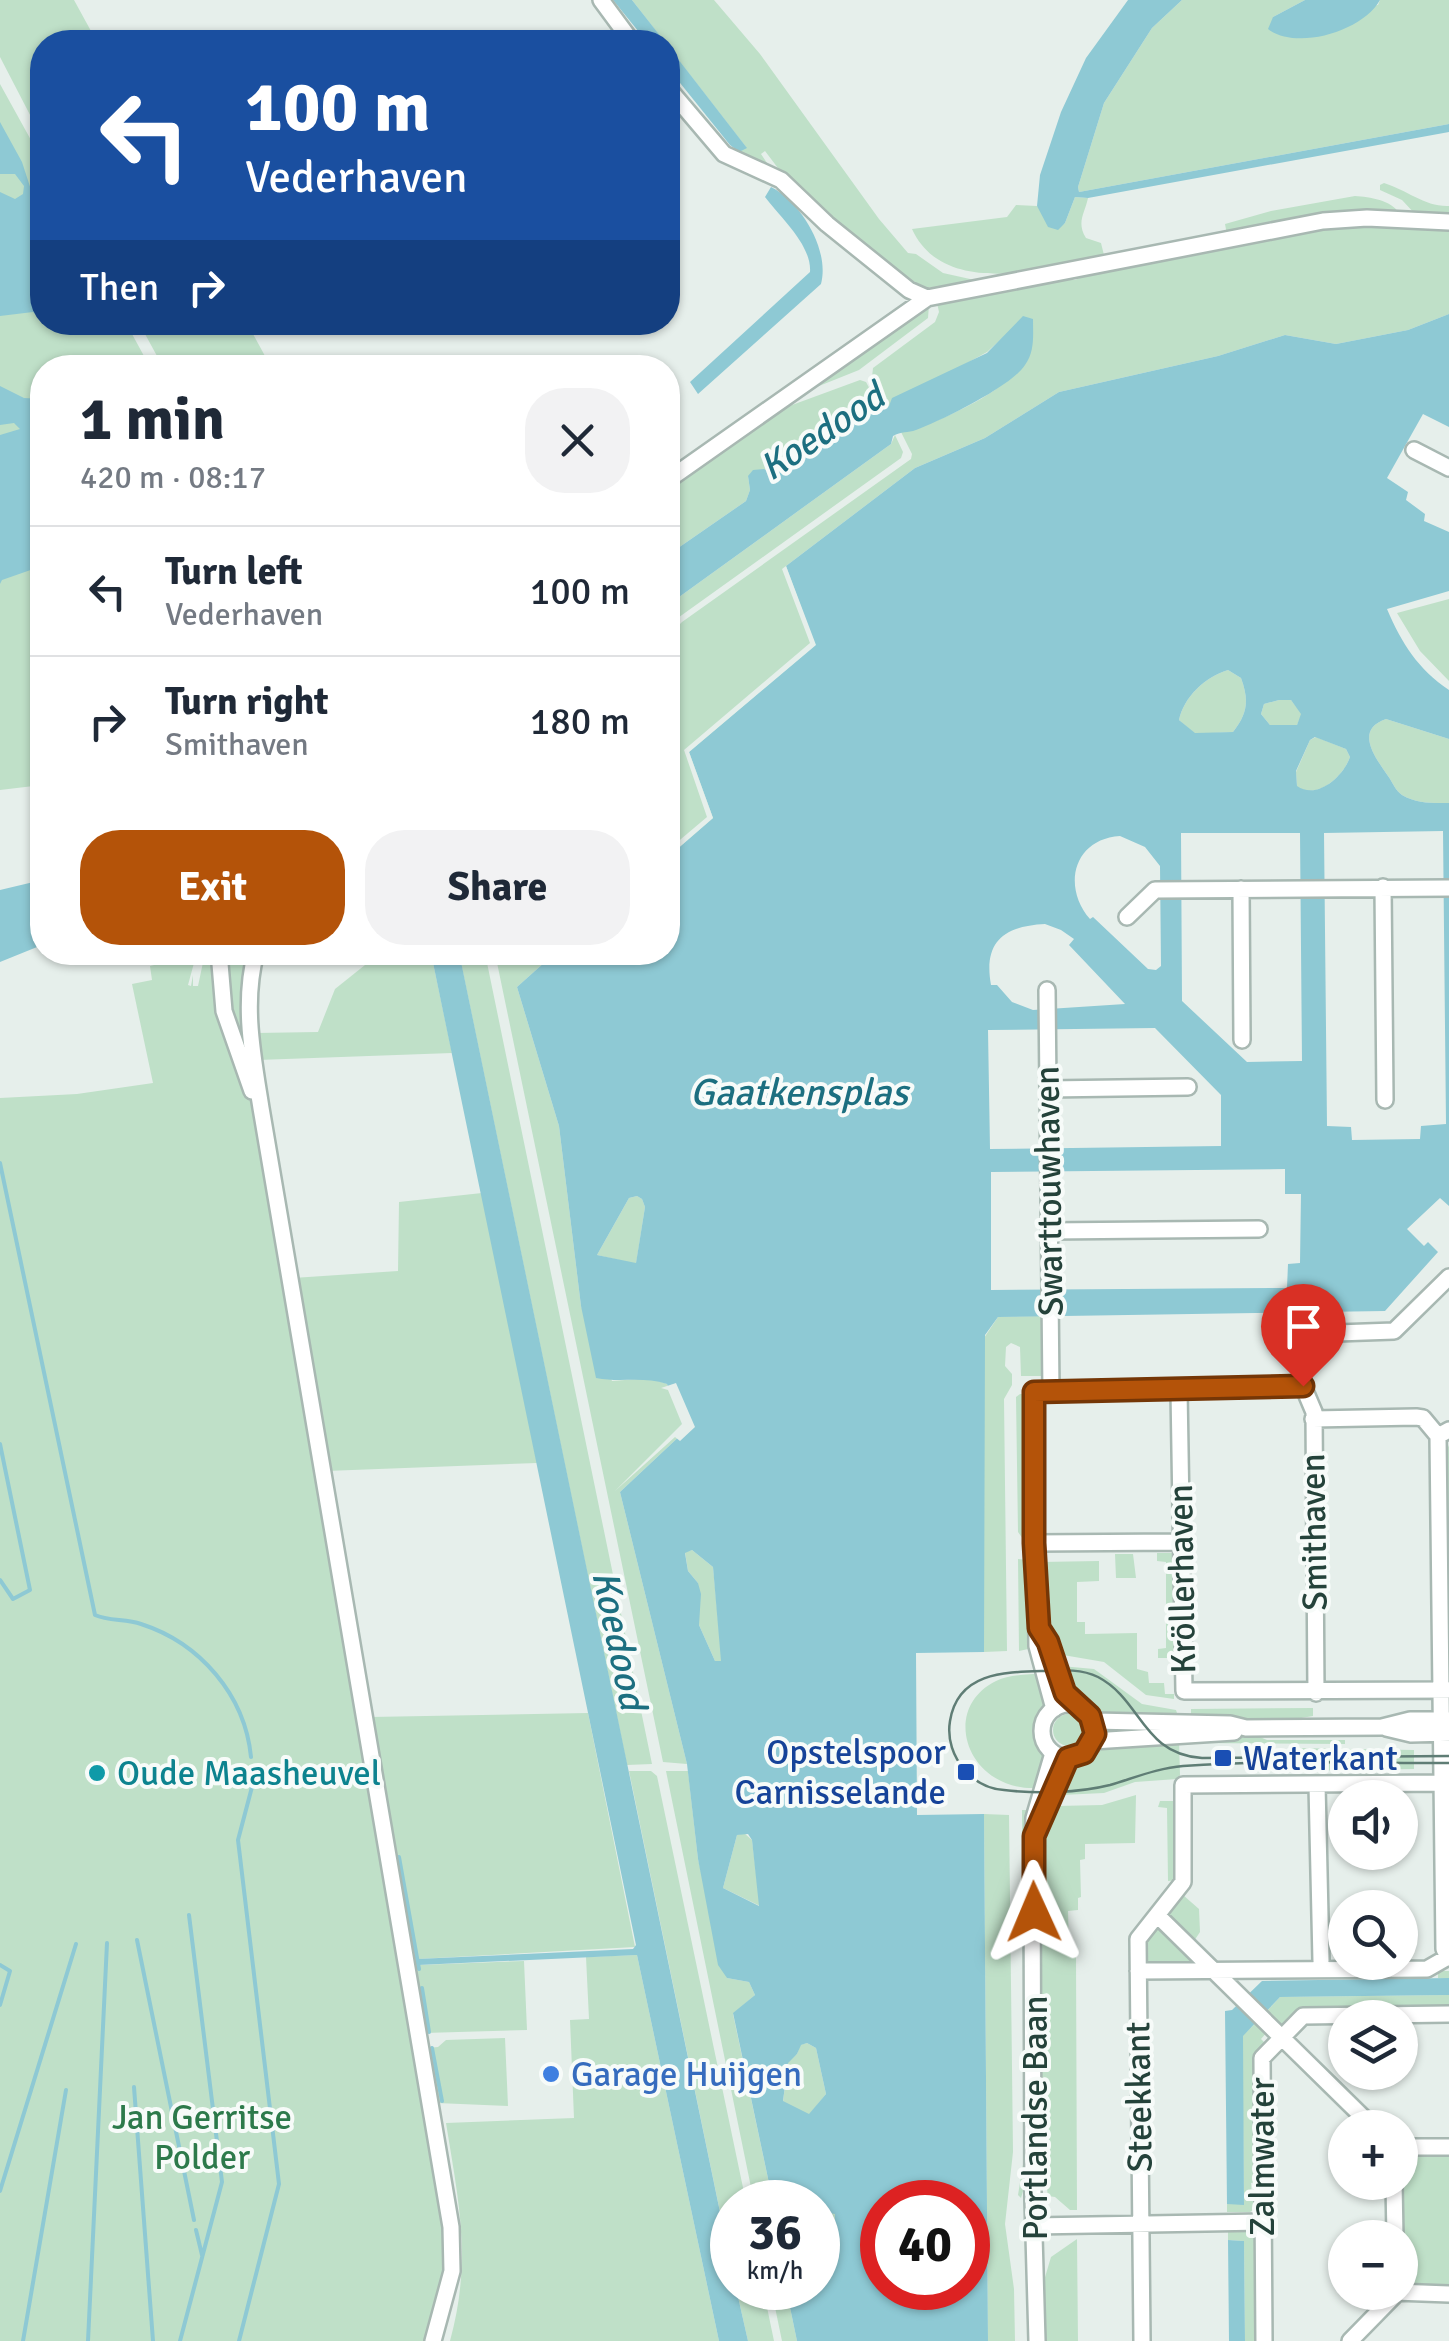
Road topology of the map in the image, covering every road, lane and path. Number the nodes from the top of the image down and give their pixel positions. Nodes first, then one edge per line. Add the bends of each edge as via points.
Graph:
1 (601, 0) edge
2 (623, 30) edge
3 (680, 102) edge
4 (1449, 222) edge
5 (927, 298) junction
6 (1414, 450) dead end
7 (1449, 468) edge
8 (680, 472) edge
9 (1383, 887) junction
10 (1443, 888) edge
11 (1240, 889) junction
12 (1128, 918) dead end
13 (220, 965) edge
14 (253, 965) edge
15 (1047, 998) dead end
16 (1242, 1040) dead end
17 (1188, 1087) dead end
18 (1048, 1088) junction
19 (1385, 1100) dead end
20 (261, 1108) junction
21 (1259, 1229) dead end
22 (1049, 1231) junction
23 (1449, 1277) edge
24 (1303, 1386) junction
25 (1180, 1390) junction
26 (1051, 1392) junction
27 (1313, 1419) junction
28 (1443, 1433) edge
29 (1180, 1542) junction
30 (1034, 1543) junction
31 (1039, 1628) junction
32 (1445, 1690) edge
33 (1316, 1693) junction
34 (1074, 1704) junction
35 (1054, 1709) junction
36 (1094, 1722) junction
37 (1445, 1726) edge
38 (1246, 1728) junction
39 (1093, 1741) junction
40 (1061, 1755) junction
41 (1446, 1783) edge
42 (1317, 1785) junction
43 (1157, 1915) junction
44 (1449, 1958) edge
45 (1321, 1961) dead end
46 (1138, 1970) junction
47 (1207, 1970) junction
48 (1449, 2014) edge
49 (1281, 2036) junction
50 (1356, 2110) edge
51 (1418, 2147) edge
52 (1449, 2147) edge
53 (1263, 2222) junction
54 (1141, 2223) junction
55 (1034, 2226) junction
56 (1418, 2294) edge
57 (1449, 2294) edge
58 (1380, 2310) edge
59 (434, 2341) edge
60 (1037, 2341) edge
61 (1142, 2341) edge
62 (1264, 2341) edge
63 (1350, 2341) edge

1 - 2 street
3 - 5 street via 724,154 781,180 840,235
4 - 5 street via 1323,221
5 - 8 street
6 - 7 street
9 - 10 street
9 - 11 street
9 - 19 street
11 - 12 street via 1151,892
11 - 16 street
13 - 20 street via 224,1011
14 - 20 street via 249,1022
15 - 18 street, Swarttouwhaven
17 - 18 street
18 - 22 street, Swarttouwhaven
20 - 59 street via 451,2227 452,2271
21 - 22 street
22 - 26 street, Swarttouwhaven
23 - 24 street via 1394,1331 1306,1337
24 - 25 street
24 - 27 street, Smithaven
25 - 26 street
25 - 29 street, Kröllerhaven
26 - 30 street via 1034,1392
27 - 28 street via 1416,1416
27 - 33 street, Smithaven
28 - 32 street
29 - 30 street
29 - 33 street, Kröllerhaven via 1184,1691
30 - 31 street
31 - 34 street
31 - 35 street via 1037,1646
32 - 33 street, Kröllerhaven
32 - 37 street
34 - 35 street
34 - 36 street
35 - 40 street via 1042,1731 1047,1747
36 - 38 street
36 - 39 street
37 - 38 street via 1410,1720 1382,1727
37 - 41 street
38 - 39 street
39 - 40 street via 1084,1753
40 - 55 street, Portlandse Baan via 1034,1836
41 - 42 street
41 - 44 street
42 - 43 street, Steekkant via 1183,1786 1183,1882
42 - 45 street
43 - 46 street, Steekkant via 1139,1935
43 - 47 street
44 - 47 street, Steekkant via 1427,1969
46 - 47 street, Steekkant
46 - 54 street, Steekkant
47 - 49 street
48 - 49 street, Zalmwater via 1302,2016
49 - 50 street
49 - 53 street, Zalmwater via 1262,2058
51 - 52 street
53 - 54 street
53 - 62 street, Zalmwater
54 - 55 street
54 - 61 street, Steekkant
55 - 60 street, Portlandse Baan
56 - 57 street
58 - 63 street

